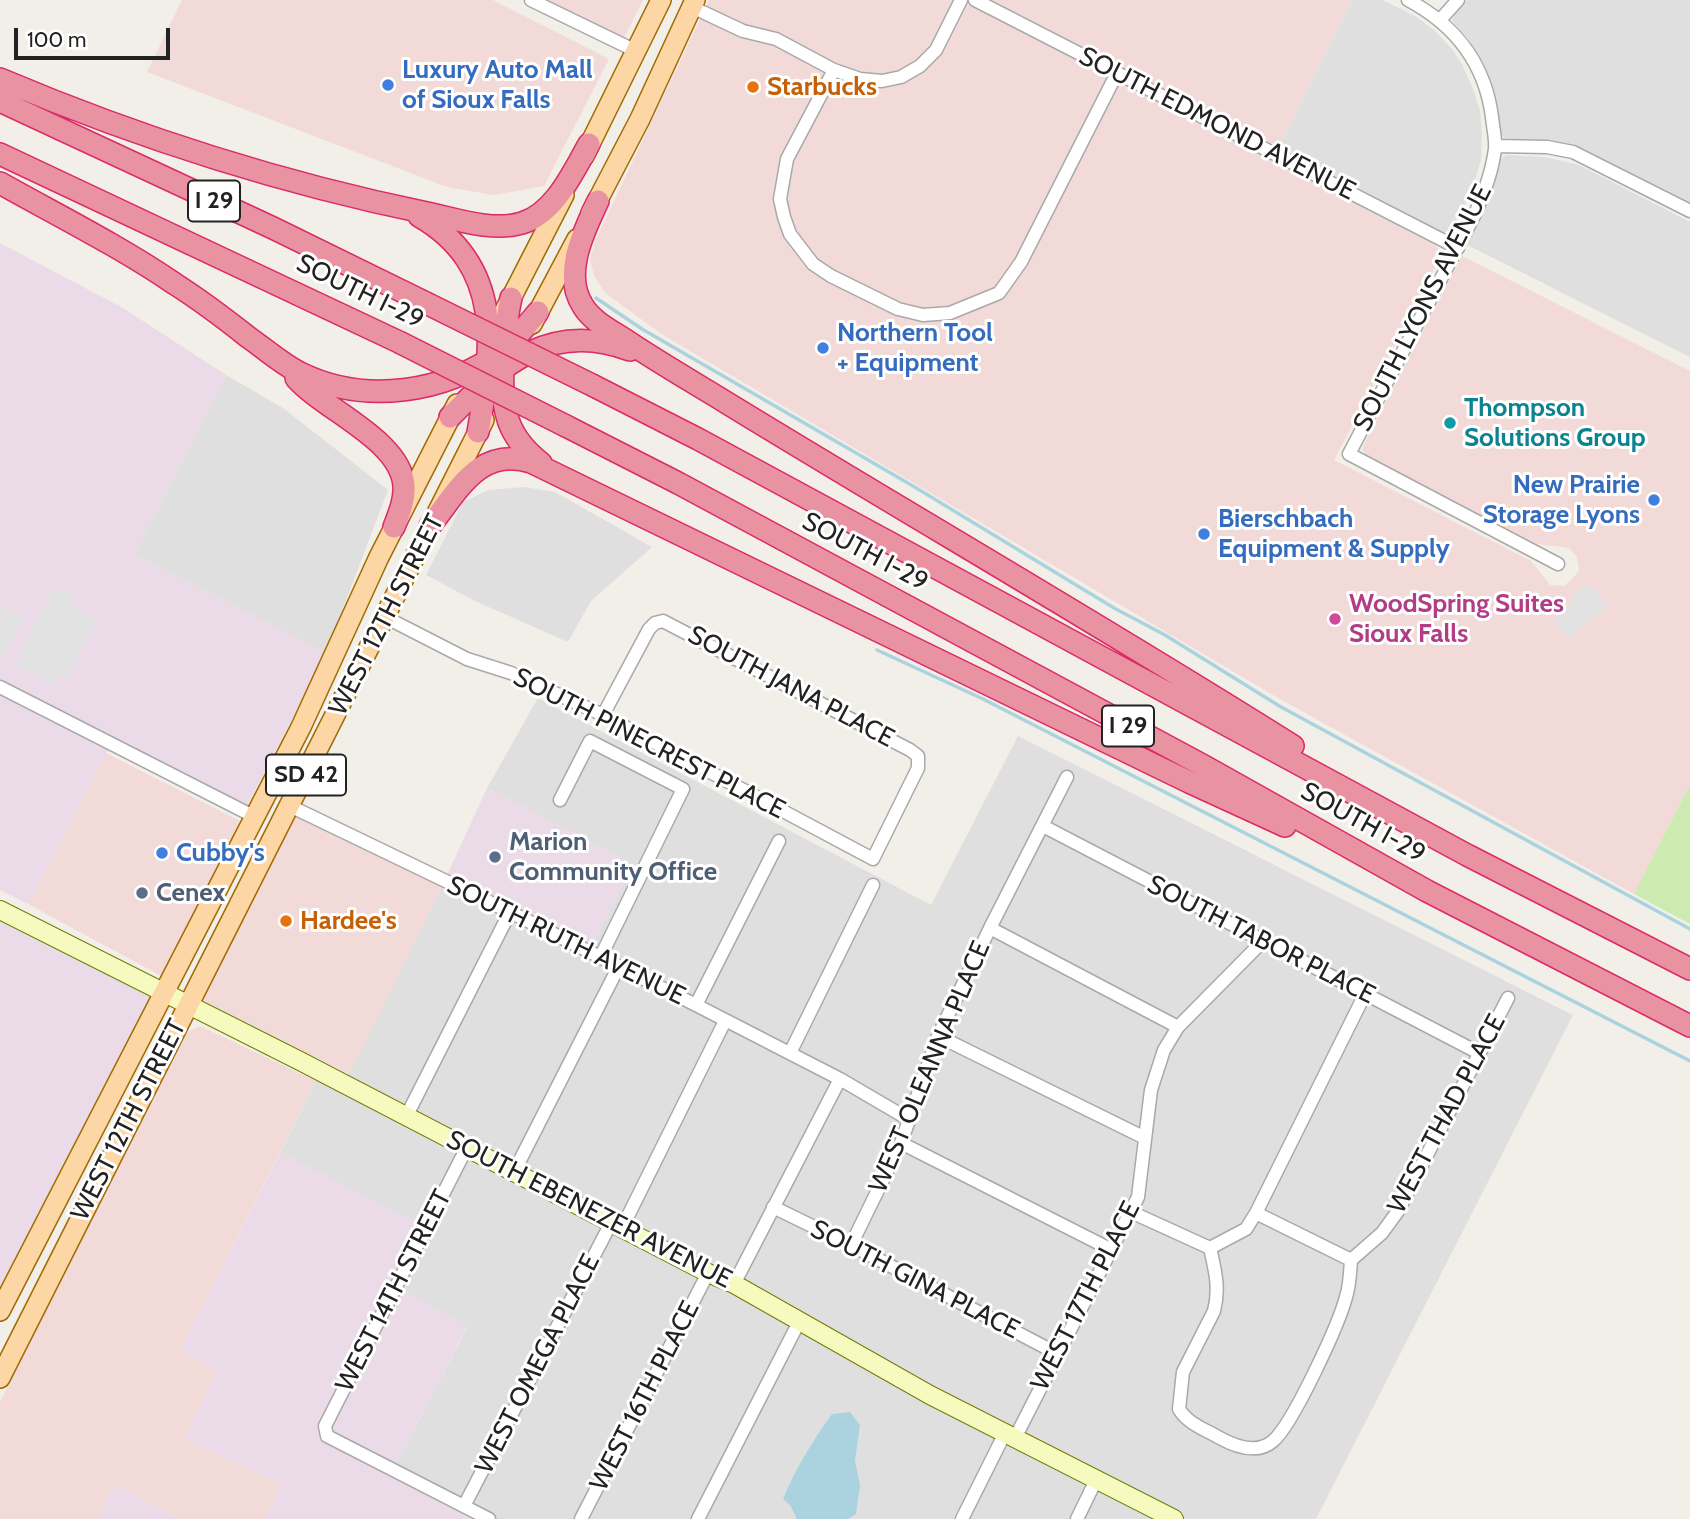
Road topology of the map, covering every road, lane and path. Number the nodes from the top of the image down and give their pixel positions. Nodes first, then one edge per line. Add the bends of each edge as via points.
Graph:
1 (531, 0) edge
2 (661, 0) edge
3 (961, 0) edge
4 (975, 0) edge
5 (1408, 0) edge
6 (1458, 0) edge
7 (694, 3) edge
8 (1440, 20) junction
9 (636, 51) junction
10 (834, 70) junction
11 (1117, 73) junction
12 (0, 79) edge
13 (0, 101) edge
14 (589, 144) junction
15 (1496, 146) junction
16 (0, 154) edge
17 (0, 183) edge
18 (598, 201) junction
19 (408, 209) junction
20 (1690, 211) edge
21 (1458, 248) junction
22 (511, 298) joint
23 (538, 312) joint
24 (657, 362) junction
25 (283, 363) junction
26 (495, 364) junction
27 (450, 417) joint
28 (478, 432) joint
29 (557, 474) junction
30 (430, 526) junction
31 (394, 527) junction
32 (1558, 564) dead end
33 (385, 617) junction
34 (0, 687) edge
35 (603, 715) junction
36 (1067, 777) dead end
37 (560, 800) dead end
38 (290, 806) junction
39 (255, 817) junction
40 (1043, 826) junction
41 (779, 841) dead end
42 (1467, 855) junction
43 (873, 859) joint
44 (873, 885) dead end
45 (1427, 891) junction
46 (0, 910) edge
47 (510, 912) junction
48 (990, 928) junction
49 (1264, 941) junction
50 (600, 958) junction
51 (618, 968) junction
52 (1690, 969) edge
53 (164, 993) junction
54 (1365, 994) junction
55 (1508, 998) dead end
56 (188, 1005) junction
57 (696, 1006) junction
58 (725, 1021) junction
59 (1690, 1026) edge
60 (1178, 1027) junction
61 (939, 1036) junction
62 (1479, 1053) junction
63 (790, 1054) junction
64 (840, 1079) junction
65 (406, 1117) junction
66 (910, 1120) junction
67 (1145, 1138) junction
68 (901, 1143) junction
69 (467, 1147) junction
70 (514, 1172) junction
71 (773, 1207) junction
72 (1131, 1212) junction
73 (1256, 1213) junction
74 (616, 1225) junction
75 (851, 1245) junction
76 (1210, 1248) junction
77 (1111, 1250) junction
78 (1351, 1260) junction
79 (708, 1273) junction
80 (734, 1284) junction
81 (0, 1311) edge
82 (800, 1320) junction
83 (1056, 1353) junction
84 (0, 1378) edge
85 (1010, 1435) junction
86 (1096, 1480) junction
87 (464, 1506) junction
88 (489, 1519) edge
89 (582, 1519) edge
90 (698, 1519) edge
91 (962, 1519) edge
92 (1077, 1519) edge
93 (1174, 1519) edge

1 - 9 street
2 - 9 main road
3 - 10 street via 936,50 901,77 860,79
4 - 11 street, SOUTH EDMOND AVENUE
5 - 8 street, SOUTH LYONS AVENUE
6 - 8 street
7 - 10 street via 743,31 776,39
7 - 18 main road
8 - 15 street, SOUTH LYONS AVENUE via 1477,66
9 - 14 main road
10 - 11 street via 787,159 780,199 787,226 799,249 822,270 898,309 923,315 950,313 999,293 1021,262
11 - 21 street, SOUTH EDMOND AVENUE
12 - 19 highway via 87,116 189,150
13 - 42 highway, SOUTH I-29 / I 29, bridge via 273,228 594,386
14 - 19 highway via 550,204 524,223 497,226
14 - 22 main road
15 - 20 street via 1573,152
15 - 21 street, SOUTH LYONS AVENUE via 1486,190
16 - 45 highway, SOUTH I-29 / I 29, bridge via 399,342 678,483
17 - 25 highway via 141,262
18 - 23 main road
18 - 24 highway via 579,249 576,292 589,314
19 - 26 highway via 448,235 470,261 486,301
21 - 32 street, SOUTH LYONS AVENUE via 1349,454
22 - 26 highway
23 - 26 highway
24 - 26 highway via 609,343 580,340
24 - 42 highway via 1153,657
25 - 26 highway via 319,381 371,391 426,386
25 - 31 highway via 394,459 404,485
26 - 27 highway
26 - 28 highway
26 - 29 highway via 503,404 516,436 533,457
27 - 31 main road, WEST 12TH STREET / SD 42
28 - 30 main road, WEST 12TH STREET / SD 42
29 - 30 highway via 520,459 487,463 466,480
29 - 45 highway via 1189,782
30 - 33 main road, WEST 12TH STREET / SD 42
31 - 39 main road, WEST 12TH STREET / SD 42
33 - 35 street, SOUTH PINECREST PLACE via 467,659 511,673
33 - 38 main road, WEST 12TH STREET / SD 42
34 - 39 street
35 - 43 street, SOUTH PINECREST PLACE
35 - 43 street, SOUTH JANA PLACE via 649,629 663,621 910,750 919,762 916,778
36 - 40 street, WEST OLEANNA PLACE
37 - 50 street via 590,741 683,789
38 - 47 street, SOUTH RUTH AVENUE
38 - 56 main road, WEST 12TH STREET / SD 42
39 - 53 main road, WEST 12TH STREET / SD 42
40 - 48 street, WEST OLEANNA PLACE
40 - 49 street, SOUTH TABOR PLACE
41 - 57 street
42 - 52 highway, SOUTH I-29 / I 29
44 - 63 street
45 - 59 highway, SOUTH I-29 / I 29
46 - 53 street, SOUTH EBENEZER AVENUE
47 - 50 street, SOUTH RUTH AVENUE
47 - 65 street
48 - 60 street
48 - 61 street, WEST OLEANNA PLACE
49 - 54 street, SOUTH TABOR PLACE
49 - 60 street, WEST 17TH PLACE
50 - 51 street, SOUTH RUTH AVENUE
51 - 57 street, SOUTH RUTH AVENUE
51 - 70 street
53 - 56 street, SOUTH EBENEZER AVENUE
53 - 81 main road, WEST 12TH STREET / SD 42
54 - 62 street, SOUTH TABOR PLACE
54 - 73 street
55 - 62 street, WEST THAD PLACE
56 - 65 street, SOUTH EBENEZER AVENUE
56 - 84 main road, WEST 12TH STREET / SD 42
57 - 58 street, SOUTH RUTH AVENUE
58 - 63 street, SOUTH RUTH AVENUE
58 - 74 street, WEST OMEGA PLACE
60 - 67 street, WEST 17TH PLACE via 1157,1066
61 - 66 street, WEST OLEANNA PLACE
61 - 67 street
62 - 78 street, WEST THAD PLACE via 1398,1211 1382,1233
63 - 64 street, SOUTH RUTH AVENUE
64 - 66 street, SOUTH RUTH AVENUE
64 - 71 street
65 - 69 street, SOUTH EBENEZER AVENUE
66 - 68 street, WEST OLEANNA PLACE
67 - 72 street, WEST 17TH PLACE via 1138,1197
68 - 75 street, WEST OLEANNA PLACE
68 - 77 street
69 - 70 street, SOUTH EBENEZER AVENUE
69 - 87 street, WEST 14TH STREET via 325,1426 327,1436
70 - 74 street, SOUTH EBENEZER AVENUE
71 - 75 street, SOUTH GINA PLACE
71 - 80 street
72 - 76 street
72 - 77 street, WEST 17TH PLACE
73 - 76 street via 1246,1229
73 - 78 street
74 - 79 street, SOUTH EBENEZER AVENUE
74 - 87 street, WEST OMEGA PLACE
75 - 83 street, SOUTH GINA PLACE
76 - 78 street via 1217,1301 1184,1372 1179,1409 1188,1421 1252,1449 1273,1441 1329,1342 1346,1299
77 - 83 street, WEST 17TH PLACE
79 - 80 street, SOUTH EBENEZER AVENUE
79 - 89 street, WEST 16TH PLACE
80 - 82 street, SOUTH EBENEZER AVENUE
82 - 85 street, SOUTH EBENEZER AVENUE
82 - 90 street
83 - 85 street, WEST 17TH PLACE
85 - 86 street, SOUTH EBENEZER AVENUE
85 - 91 street, WEST 17TH PLACE
86 - 92 street
86 - 93 street, SOUTH EBENEZER AVENUE
87 - 88 street

